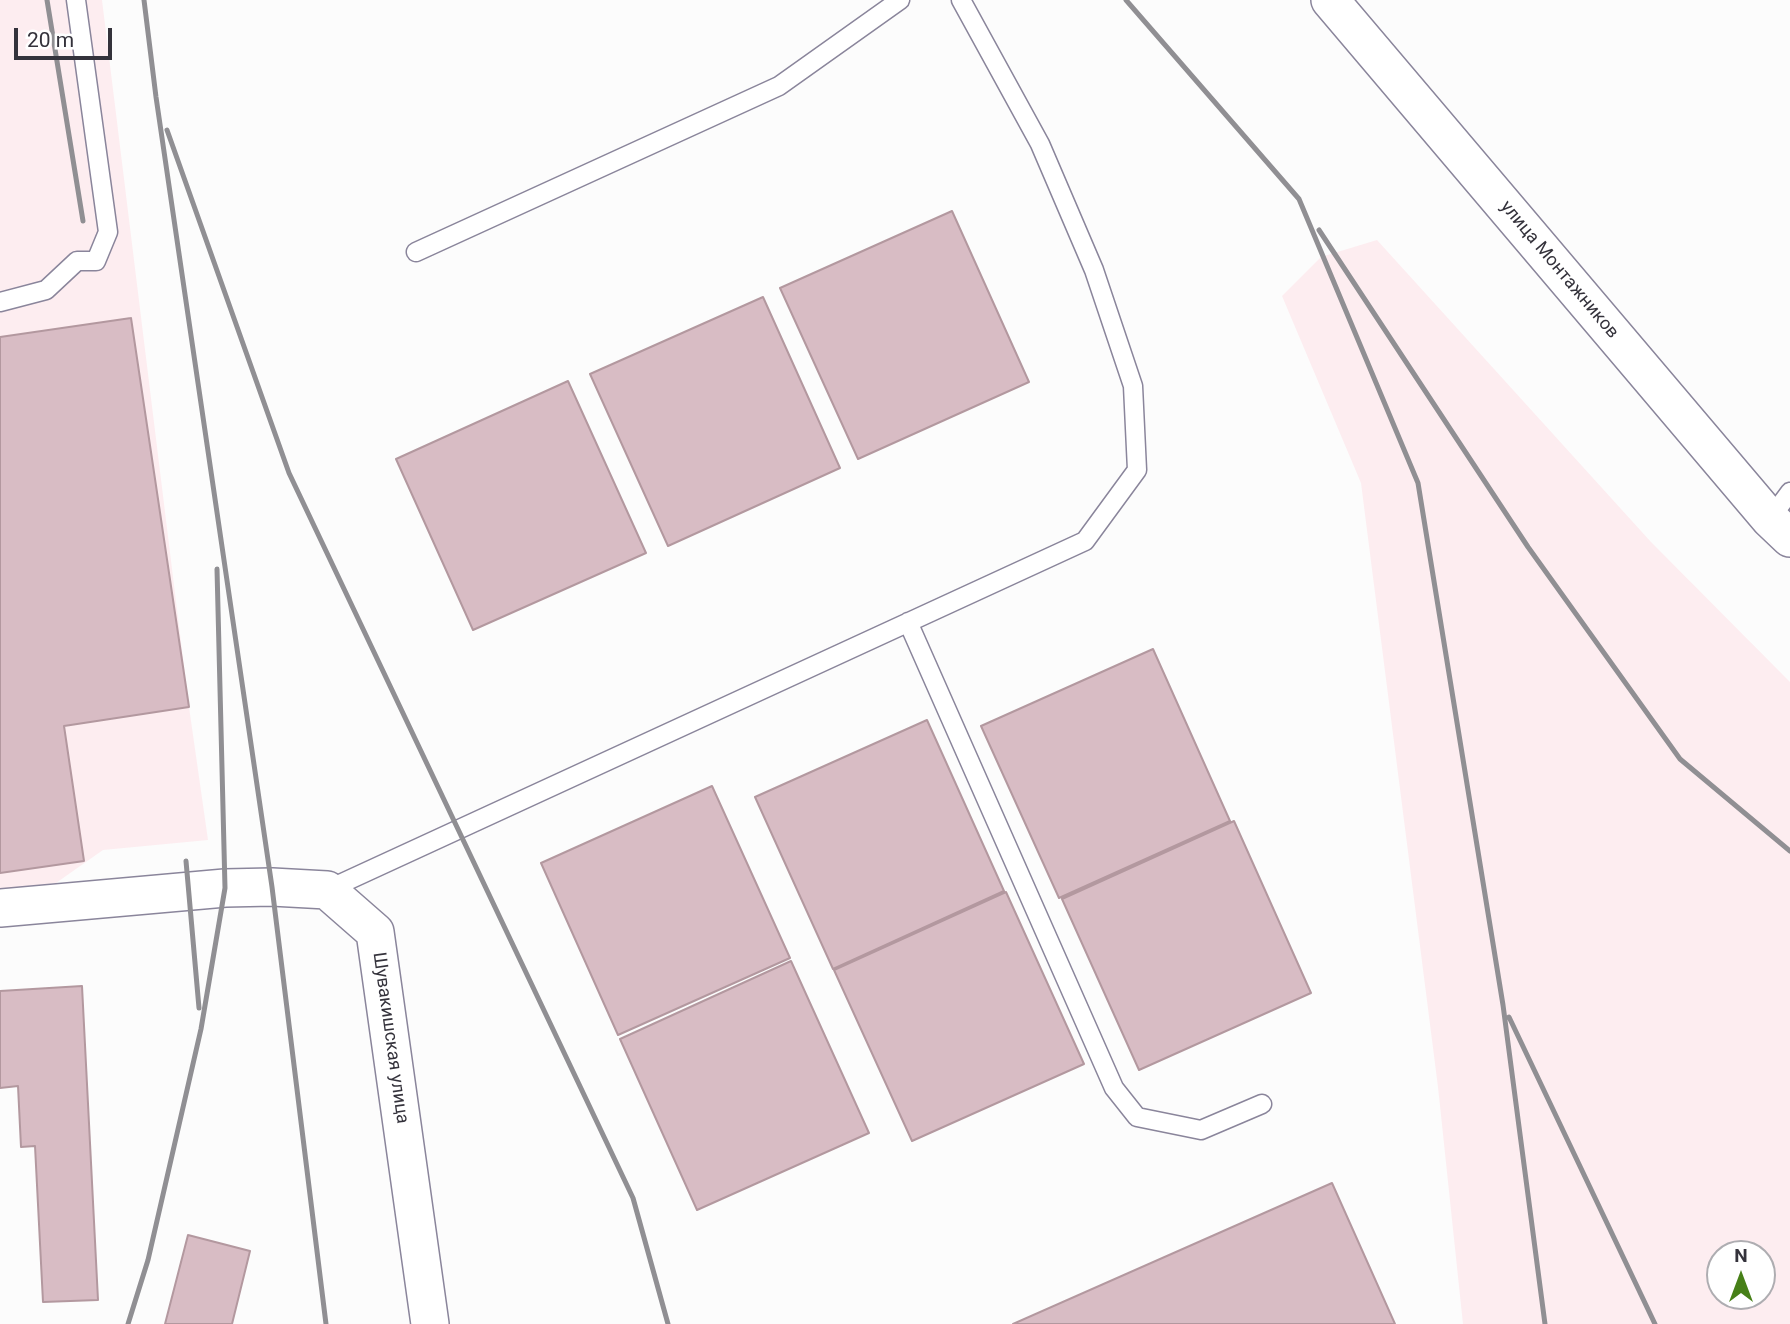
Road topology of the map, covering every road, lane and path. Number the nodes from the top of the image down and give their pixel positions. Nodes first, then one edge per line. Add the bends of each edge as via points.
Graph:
1 (76, 0) edge
2 (900, 0) edge
3 (961, 0) edge
4 (1330, 0) edge
5 (416, 252) dead end
6 (0, 302) edge
7 (1783, 517) edge
8 (908, 622) junction
9 (327, 890) junction
10 (0, 908) edge
11 (1262, 1104) dead end
12 (430, 1324) edge

1 - 6 lane via 108,232 96,261 76,261 46,289
2 - 5 lane via 779,86
3 - 8 lane via 1040,144 1094,270 1133,386 1137,470 1085,541
4 - 7 street, улица Монтажников
8 - 9 lane
8 - 11 lane via 1114,1088 1137,1117 1201,1130
9 - 10 street via 225,888
9 - 12 street, Шувакишская улица via 375,932

